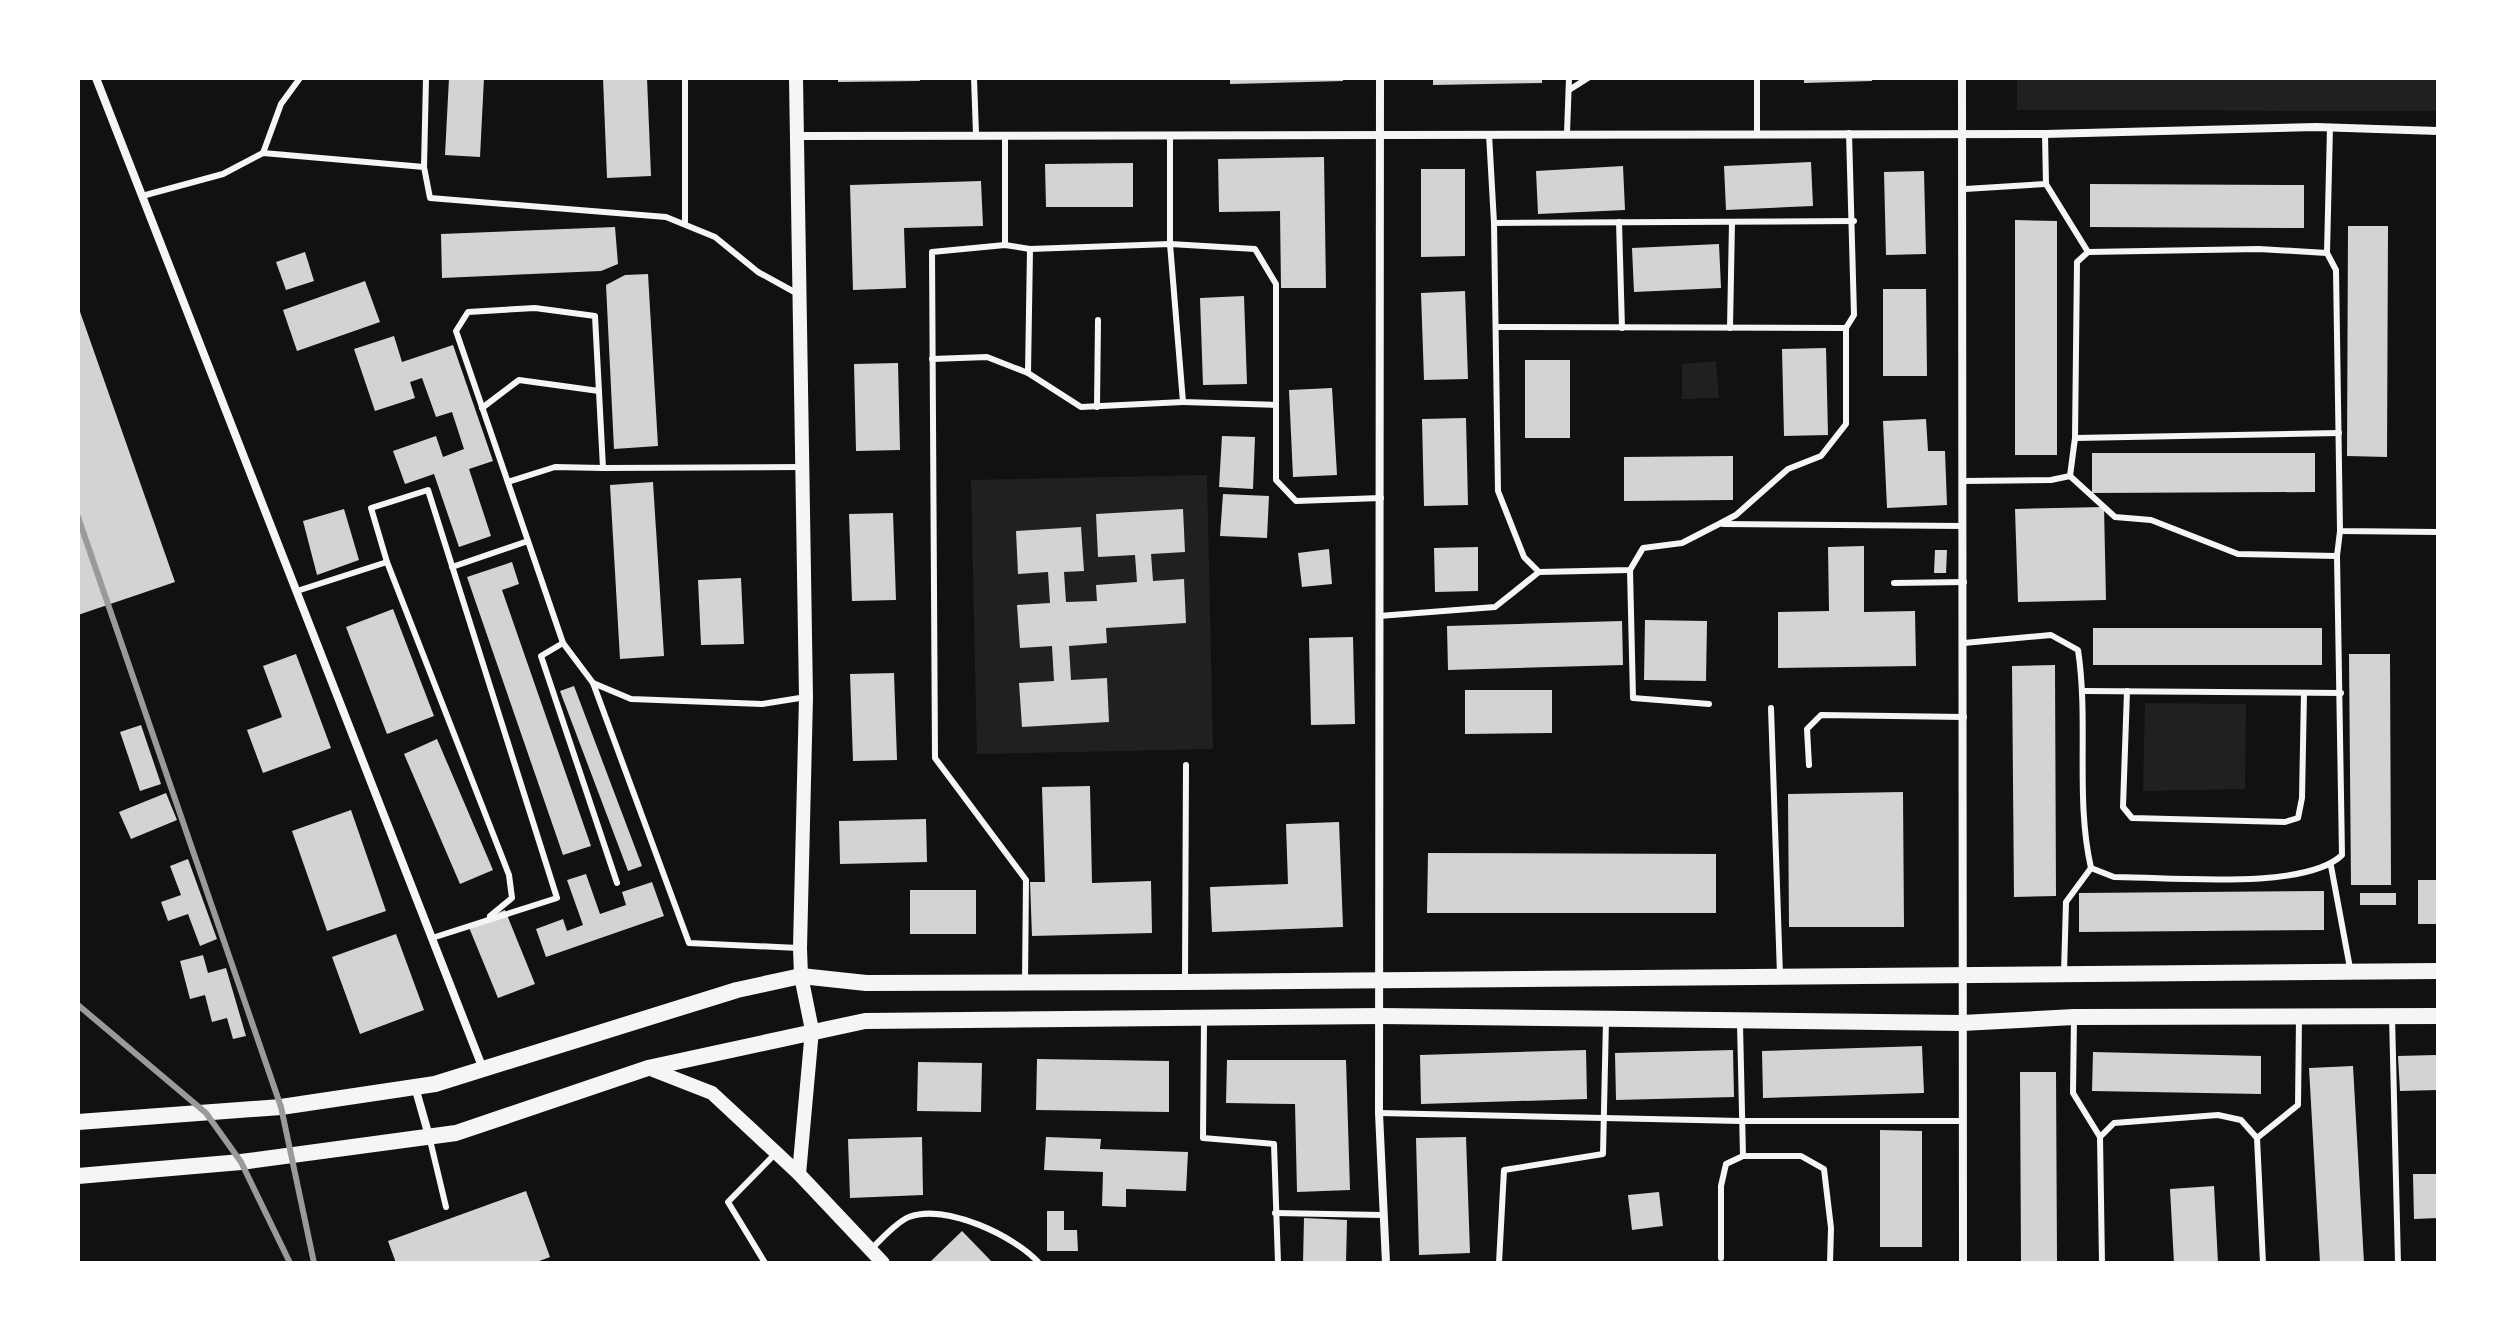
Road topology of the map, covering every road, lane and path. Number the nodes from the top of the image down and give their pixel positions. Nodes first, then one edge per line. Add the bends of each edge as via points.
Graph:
1 (96, 78) edge
2 (300, 78) edge
3 (426, 78) edge
4 (685, 78) edge
5 (796, 78) edge
6 (974, 78) edge
7 (1380, 78) edge
8 (1569, 78) edge
9 (1588, 78) edge
10 (1757, 78) edge
11 (1962, 78) edge
12 (1569, 90) junction
13 (2330, 127) junction
14 (2438, 131) edge
15 (1961, 132) junction
16 (1567, 133) junction
17 (1849, 133) junction
18 (976, 134) junction
19 (1489, 134) junction
20 (1757, 134) junction
21 (2045, 134) junction
22 (796, 136) junction
23 (1170, 136) junction
24 (1381, 136) junction
25 (1005, 138) junction
26 (263, 153) junction
27 (424, 167) junction
28 (2046, 184) junction
29 (1965, 189) junction
30 (142, 196) junction
31 (1854, 221) junction
32 (1619, 222) junction
33 (1732, 222) junction
34 (1494, 223) junction
35 (685, 224) junction
36 (1170, 244) junction
37 (1005, 245) junction
38 (1030, 249) junction
39 (2088, 252) junction
40 (2327, 253) junction
41 (800, 296) junction
42 (1098, 320) dead end
43 (1496, 327) junction
44 (1622, 328) junction
45 (1730, 328) junction
46 (1846, 328) junction
47 (932, 359) junction
48 (1028, 373) junction
49 (599, 391) junction
50 (1183, 402) junction
51 (1276, 405) junction
52 (1097, 407) junction
53 (482, 408) junction
54 (2339, 433) junction
55 (2075, 438) junction
56 (803, 467) junction
57 (603, 468) junction
58 (2070, 476) junction
59 (1964, 481) junction
60 (508, 482) junction
61 (1381, 498) junction
62 (1719, 524) junction
63 (1964, 526) junction
64 (2340, 531) junction
65 (2438, 532) edge
66 (528, 541) junction
67 (2337, 556) junction
68 (387, 562) junction
69 (452, 567) junction
70 (1630, 570) junction
71 (1539, 572) junction
72 (1964, 582) junction
73 (1894, 583) dead end
74 (297, 591) junction
75 (1379, 616) junction
76 (563, 643) junction
77 (1964, 643) junction
78 (593, 683) junction
79 (2084, 691) junction
80 (2127, 691) junction
81 (2304, 693) junction
82 (2341, 693) junction
83 (806, 697) junction
84 (1709, 704) dead end
85 (1771, 708) dead end
86 (1964, 717) junction
87 (1186, 765) dead end
88 (1809, 765) dead end
89 (2331, 866) junction
90 (2091, 868) junction
91 (617, 883) dead end
92 (484, 921) junction
93 (432, 938) junction
94 (800, 948) junction
95 (2350, 970) junction
96 (2438, 971) edge
97 (2064, 974) junction
98 (1780, 975) junction
99 (801, 976) junction
100 (1963, 976) junction
101 (1380, 981) junction
102 (1025, 982) junction
103 (1185, 982) junction
104 (2299, 1015) junction
105 (1381, 1016) junction
106 (2392, 1016) junction
107 (2438, 1016) edge
108 (2074, 1017) junction
109 (1606, 1019) junction
110 (1740, 1020) junction
111 (1204, 1021) junction
112 (1962, 1023) junction
113 (812, 1030) junction
114 (648, 1068) junction
115 (483, 1069) junction
116 (415, 1087) junction
117 (1379, 1113) junction
118 (1603, 1119) junction
119 (1741, 1121) junction
120 (1963, 1121) junction
121 (78, 1122) edge
122 (429, 1137) junction
123 (2100, 1137) junction
124 (2257, 1138) junction
125 (777, 1152) junction
126 (1743, 1156) junction
127 (799, 1174) junction
128 (78, 1176) edge
129 (446, 1207) dead end
130 (1275, 1213) junction
131 (1382, 1215) junction
132 (871, 1249) junction
133 (1721, 1258) dead end
134 (765, 1263) edge
135 (883, 1263) edge
136 (1039, 1263) edge
137 (1278, 1263) edge
138 (1386, 1263) edge
139 (1499, 1263) edge
140 (1830, 1263) edge
141 (1963, 1263) edge
142 (2102, 1263) edge
143 (2263, 1263) edge
144 (2398, 1263) edge

1 - 30 street
2 - 26 lane via 281,104
3 - 27 lane
4 - 35 lane
5 - 22 street
6 - 18 lane
7 - 24 street
8 - 12 lane
9 - 12 lane
10 - 20 lane
11 - 15 street
12 - 16 lane
13 - 14 street
13 - 21 street
13 - 40 lane
15 - 17 street
15 - 21 street
15 - 29 street
16 - 19 street
16 - 20 street
17 - 20 street
17 - 31 lane
18 - 22 street
18 - 25 street
19 - 24 street
19 - 34 lane
21 - 28 lane
22 - 41 street
23 - 24 street
23 - 25 street
23 - 36 lane
24 - 61 street
25 - 37 lane
26 - 27 lane
26 - 30 lane via 223,174
27 - 35 lane via 430,198 666,217
28 - 29 lane
28 - 39 lane
29 - 59 street
30 - 74 street
31 - 33 lane
31 - 46 lane via 1854,315
32 - 33 lane
32 - 34 lane
32 - 44 lane
33 - 45 lane
34 - 43 lane
35 - 41 lane via 715,237 758,272
36 - 38 lane
36 - 50 lane
36 - 51 lane via 1255,249 1276,284
37 - 38 lane
37 - 47 lane via 932,252
38 - 48 lane
39 - 40 lane
39 - 55 lane via 2077,262
40 - 54 lane via 2336,270
41 - 56 street
42 - 52 lane
43 - 44 lane
43 - 71 lane via 1498,491 1524,557
44 - 45 lane
45 - 46 lane
46 - 62 lane via 1846,424 1821,456 1788,469
47 - 48 lane via 987,357
47 - 102 lane via 935,758 1026,880
48 - 52 lane via 1081,407
49 - 53 lane via 519,380
49 - 53 lane via 595,316 535,308 468,312 456,331
49 - 57 lane
50 - 51 lane
50 - 52 lane
51 - 61 lane via 1276,480 1296,501
53 - 60 lane
54 - 55 lane
54 - 64 lane
55 - 58 lane
56 - 57 lane
56 - 83 street
57 - 60 lane via 555,467
58 - 59 lane
58 - 67 lane via 2115,517 2151,520 2238,554
59 - 63 street
60 - 66 lane
61 - 75 street
62 - 63 lane
62 - 70 lane via 1682,543 1643,548
63 - 72 street
64 - 65 lane
64 - 67 lane
66 - 69 lane
66 - 76 lane
67 - 82 lane
68 - 69 lane via 371,508 428,490
68 - 74 lane
68 - 92 lane via 509,875 512,898
69 - 92 lane via 557,898
70 - 71 lane
70 - 84 lane via 1633,698
71 - 75 lane via 1495,607
72 - 73 lane
72 - 77 street
74 - 93 street
75 - 101 street
76 - 78 lane
76 - 91 lane via 541,656
77 - 79 lane via 2051,635 2078,650
77 - 86 street
78 - 83 lane via 631,699 762,704
78 - 94 lane via 689,943
79 - 80 lane
79 - 90 lane via 2085,840
80 - 81 lane
80 - 81 lane via 2123,807 2132,818 2285,822 2298,818 2302,798
81 - 82 lane
82 - 89 lane via 2342,855
83 - 94 street
85 - 98 lane
86 - 88 lane via 1821,715 1807,729
86 - 100 street
87 - 103 lane
89 - 90 lane via 2287,877 2114,877
89 - 95 lane
90 - 97 lane via 2066,902
92 - 93 lane
93 - 115 street
94 - 99 street
95 - 96 main road
95 - 97 main road
97 - 100 main road
98 - 100 main road
98 - 101 main road
99 - 102 main road via 866,983
99 - 113 street
99 - 115 main road via 737,990
100 - 112 street
101 - 103 main road
101 - 105 street
102 - 103 main road
104 - 106 main road
104 - 108 main road
104 - 124 lane via 2298,1105
105 - 109 main road
105 - 111 main road
105 - 117 street
106 - 107 main road
106 - 144 lane
108 - 112 main road
108 - 123 lane via 2073,1093
109 - 110 main road
109 - 118 lane
110 - 112 main road
110 - 119 lane
111 - 113 main road via 865,1021
111 - 130 lane via 1203,1138 1274,1144
112 - 120 street
113 - 114 main road
113 - 127 street
114 - 122 main road via 456,1133
114 - 125 street via 712,1093
115 - 116 main road
116 - 121 main road via 281,1107
116 - 122 street
117 - 118 lane
117 - 131 street
118 - 119 lane
118 - 139 lane via 1603,1154 1504,1170
119 - 120 lane
119 - 126 lane
120 - 141 street
122 - 128 main road via 241,1162
122 - 129 lane
123 - 124 lane via 2114,1123 2218,1115 2241,1120
123 - 142 lane
124 - 143 lane
125 - 127 street
125 - 134 lane via 728,1202
126 - 133 lane via 1726,1164 1721,1186
126 - 140 lane via 1801,1156 1824,1169
127 - 132 street
130 - 131 lane
130 - 137 lane
131 - 138 street
132 - 135 street
132 - 136 lane via 909,1217 962,1216 1030,1252

